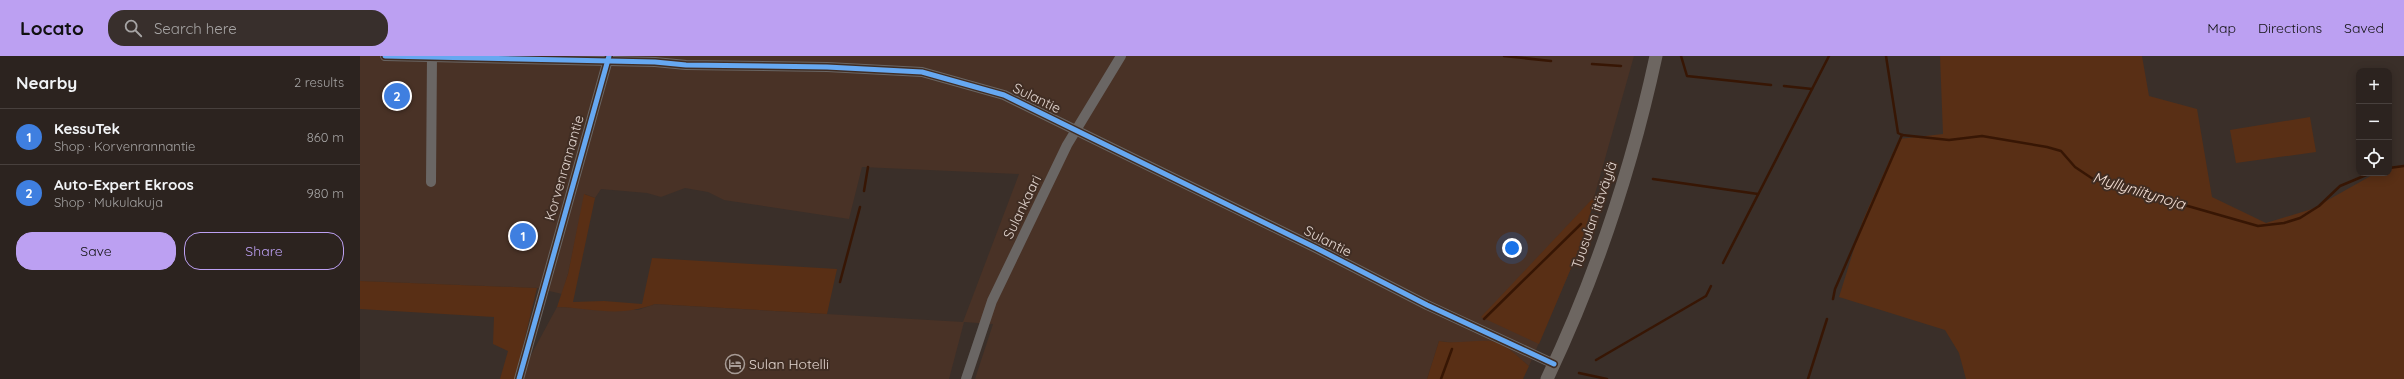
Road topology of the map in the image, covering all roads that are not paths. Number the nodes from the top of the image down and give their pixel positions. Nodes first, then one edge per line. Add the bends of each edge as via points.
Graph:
1 (385, 56) edge
2 (432, 56) edge
3 (1121, 56) edge
4 (1656, 56) edge
5 (608, 58) edge
6 (1077, 131) junction
7 (431, 182) dead end
8 (1554, 364) junction
9 (519, 379) edge
10 (966, 379) edge
11 (1547, 379) edge

1 - 2 street, Sulantie
2 - 5 street, Sulantie
2 - 7 street
3 - 6 street, Sulankaari
4 - 8 main road, Tuusulan itäväylä via 1624,182 1598,258
5 - 6 street, Sulantie via 686,66 827,67 922,72 1004,95
5 - 9 street, Korvenrannantie
6 - 8 street, Sulantie via 1427,305
6 - 10 street, Sulankaari via 1067,145 992,301
8 - 11 main road, Tuusulan itäväylä

